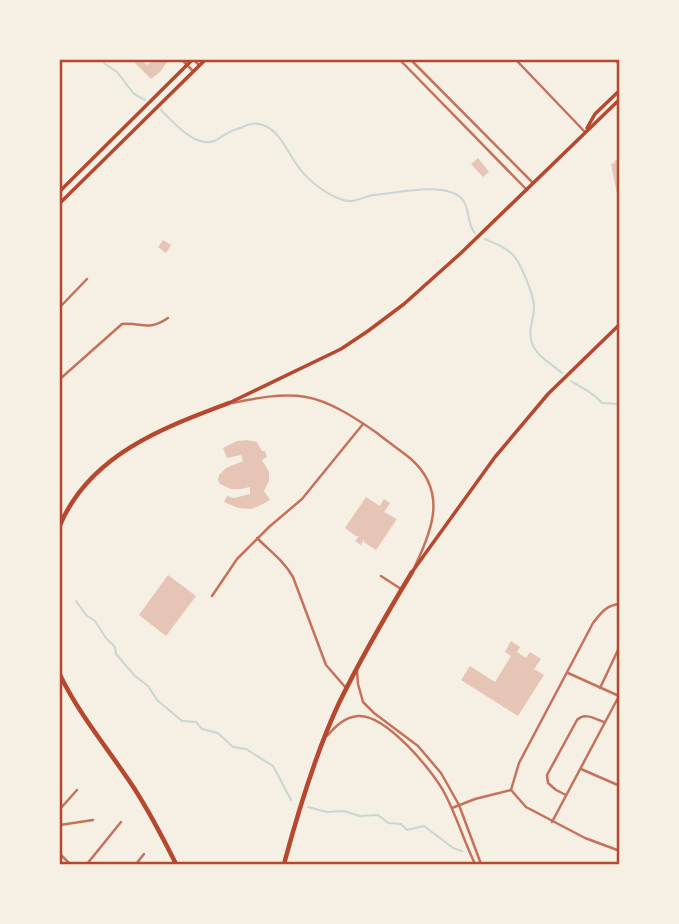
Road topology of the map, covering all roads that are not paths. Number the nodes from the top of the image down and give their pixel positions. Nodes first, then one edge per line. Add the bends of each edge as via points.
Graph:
1 (182, 60) edge
2 (193, 60) edge
3 (205, 60) edge
4 (400, 60) edge
5 (411, 60) edge
6 (615, 60) edge
7 (518, 62) dead end
8 (187, 64) junction
9 (620, 64) edge
10 (199, 65) junction
11 (193, 71) junction
12 (620, 90) edge
13 (620, 99) edge
14 (585, 132) junction
15 (533, 183) junction
16 (527, 190) junction
17 (60, 191) edge
18 (60, 203) edge
19 (87, 279) dead end
20 (60, 307) edge
21 (168, 318) dead end
22 (620, 324) edge
23 (60, 379) edge
24 (229, 403) junction
25 (363, 424) junction
26 (60, 525) edge
27 (257, 538) junction
28 (412, 572) junction
29 (381, 576) dead end
30 (401, 589) junction
31 (212, 596) dead end
32 (620, 604) edge
33 (618, 650) dead end
34 (357, 668) junction
35 (568, 673) junction
36 (60, 675) edge
37 (346, 688) junction
38 (600, 688) junction
39 (619, 696) edge
40 (605, 723) junction
41 (325, 739) junction
42 (580, 769) junction
43 (620, 786) edge
44 (77, 790) dead end
45 (511, 790) junction
46 (566, 795) junction
47 (458, 805) junction
48 (452, 808) junction
49 (60, 809) edge
50 (93, 820) dead end
51 (552, 821) junction
52 (121, 822) dead end
53 (60, 825) edge
54 (620, 851) edge
55 (60, 854) edge
56 (144, 854) dead end
57 (284, 863) edge
58 (71, 864) edge
59 (87, 864) edge
60 (136, 864) edge
61 (176, 864) edge
62 (475, 864) edge
63 (481, 864) edge

1 - 8 street
2 - 8 main road
2 - 10 street
3 - 10 main road
4 - 16 street
5 - 15 street
6 - 9 main road
7 - 14 street
8 - 11 street
8 - 17 main road
10 - 11 main road
11 - 18 main road
12 - 14 main road via 595,114
13 - 14 main road
14 - 15 main road
15 - 16 main road
16 - 24 main road via 384,320 341,349
19 - 20 street
21 - 23 street via 151,326 122,324
22 - 28 main road via 548,394 495,457
24 - 25 street via 271,396 307,397
24 - 26 highway via 149,436 117,456 84,485
25 - 27 street via 302,499
25 - 28 street via 413,460 430,484 434,517
27 - 31 street
27 - 37 street via 286,565 326,665
28 - 30 highway
29 - 30 street
30 - 34 highway
32 - 35 street via 602,611
33 - 38 street
34 - 37 highway
34 - 47 street via 363,702 425,753
35 - 38 street
35 - 45 street via 519,763
36 - 61 highway via 155,822
37 - 41 highway
38 - 39 street
39 - 40 street
40 - 42 street
40 - 46 street via 581,717 547,775 548,783
41 - 48 street via 344,720 371,719 419,757
41 - 57 highway
42 - 43 street
42 - 46 street
44 - 49 street
45 - 47 street
45 - 51 street via 526,807
46 - 51 street
47 - 48 street
47 - 63 street
48 - 62 street
50 - 53 street
51 - 54 street
52 - 59 street
55 - 58 street
56 - 60 street

